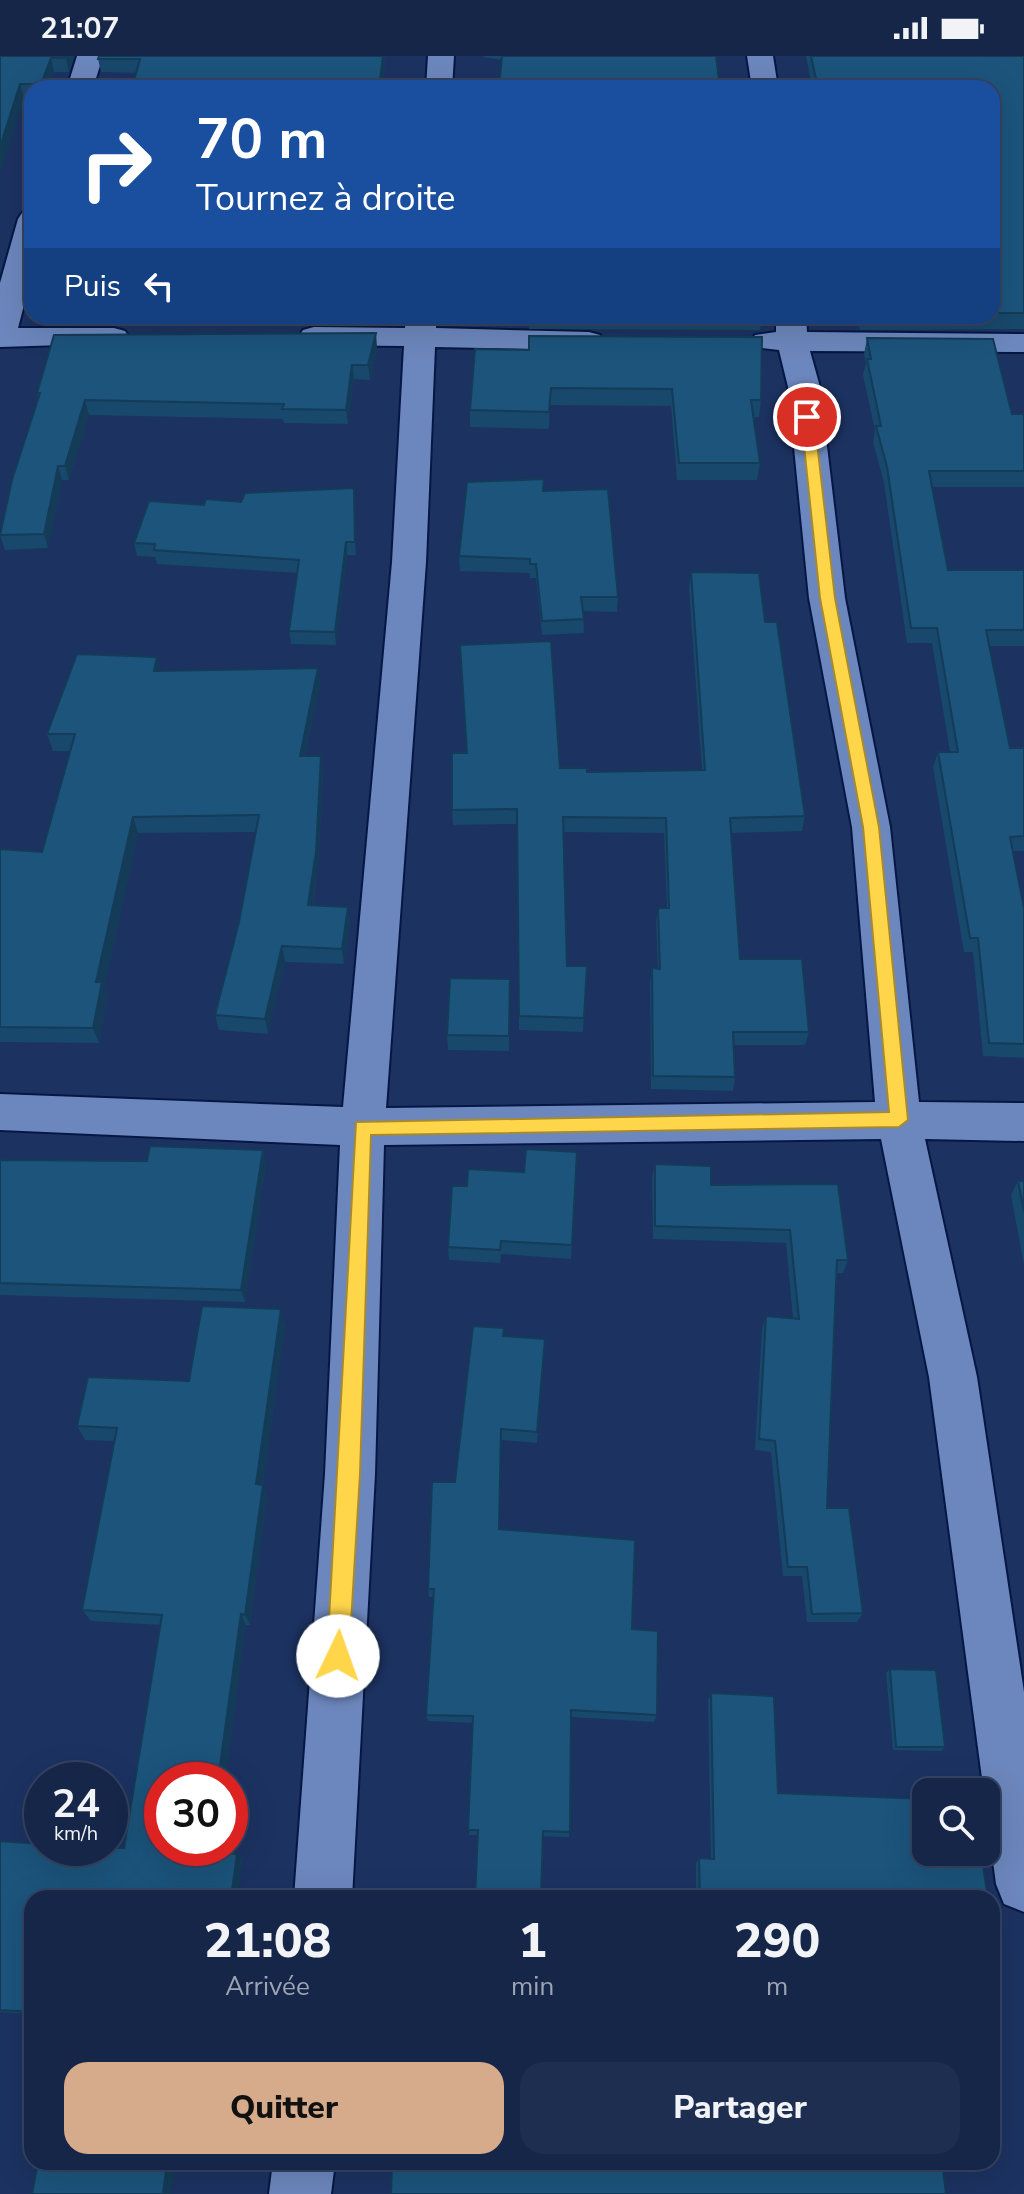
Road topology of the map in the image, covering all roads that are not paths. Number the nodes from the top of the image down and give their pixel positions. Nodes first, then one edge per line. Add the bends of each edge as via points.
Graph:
1 (90, 56) edge
2 (441, 56) edge
3 (760, 56) edge
4 (82, 80) edge
5 (440, 80) edge
6 (764, 80) edge
7 (24, 248) edge
8 (420, 326) edge
9 (791, 329) edge
10 (283, 336) edge
11 (0, 337) edge
12 (142, 337) edge
13 (617, 341) edge
14 (744, 341) edge
15 (1024, 343) edge
16 (0, 1112) edge
17 (899, 1120) junction
18 (1024, 1122) edge
19 (363, 1127) junction
20 (1024, 1884) edge
21 (324, 1890) edge
22 (303, 2170) edge
23 (300, 2194) edge

1 - 4 street
2 - 5 street
3 - 6 street
7 - 11 street
8 - 10 street
8 - 13 street via 505,341
8 - 19 street via 409,562
9 - 14 street
9 - 15 street
9 - 17 street via 804,387 827,598 871,827
11 - 12 street
16 - 19 street
17 - 18 street
17 - 19 street
17 - 20 street via 953,1377
19 - 21 street via 350,1474
22 - 23 street

